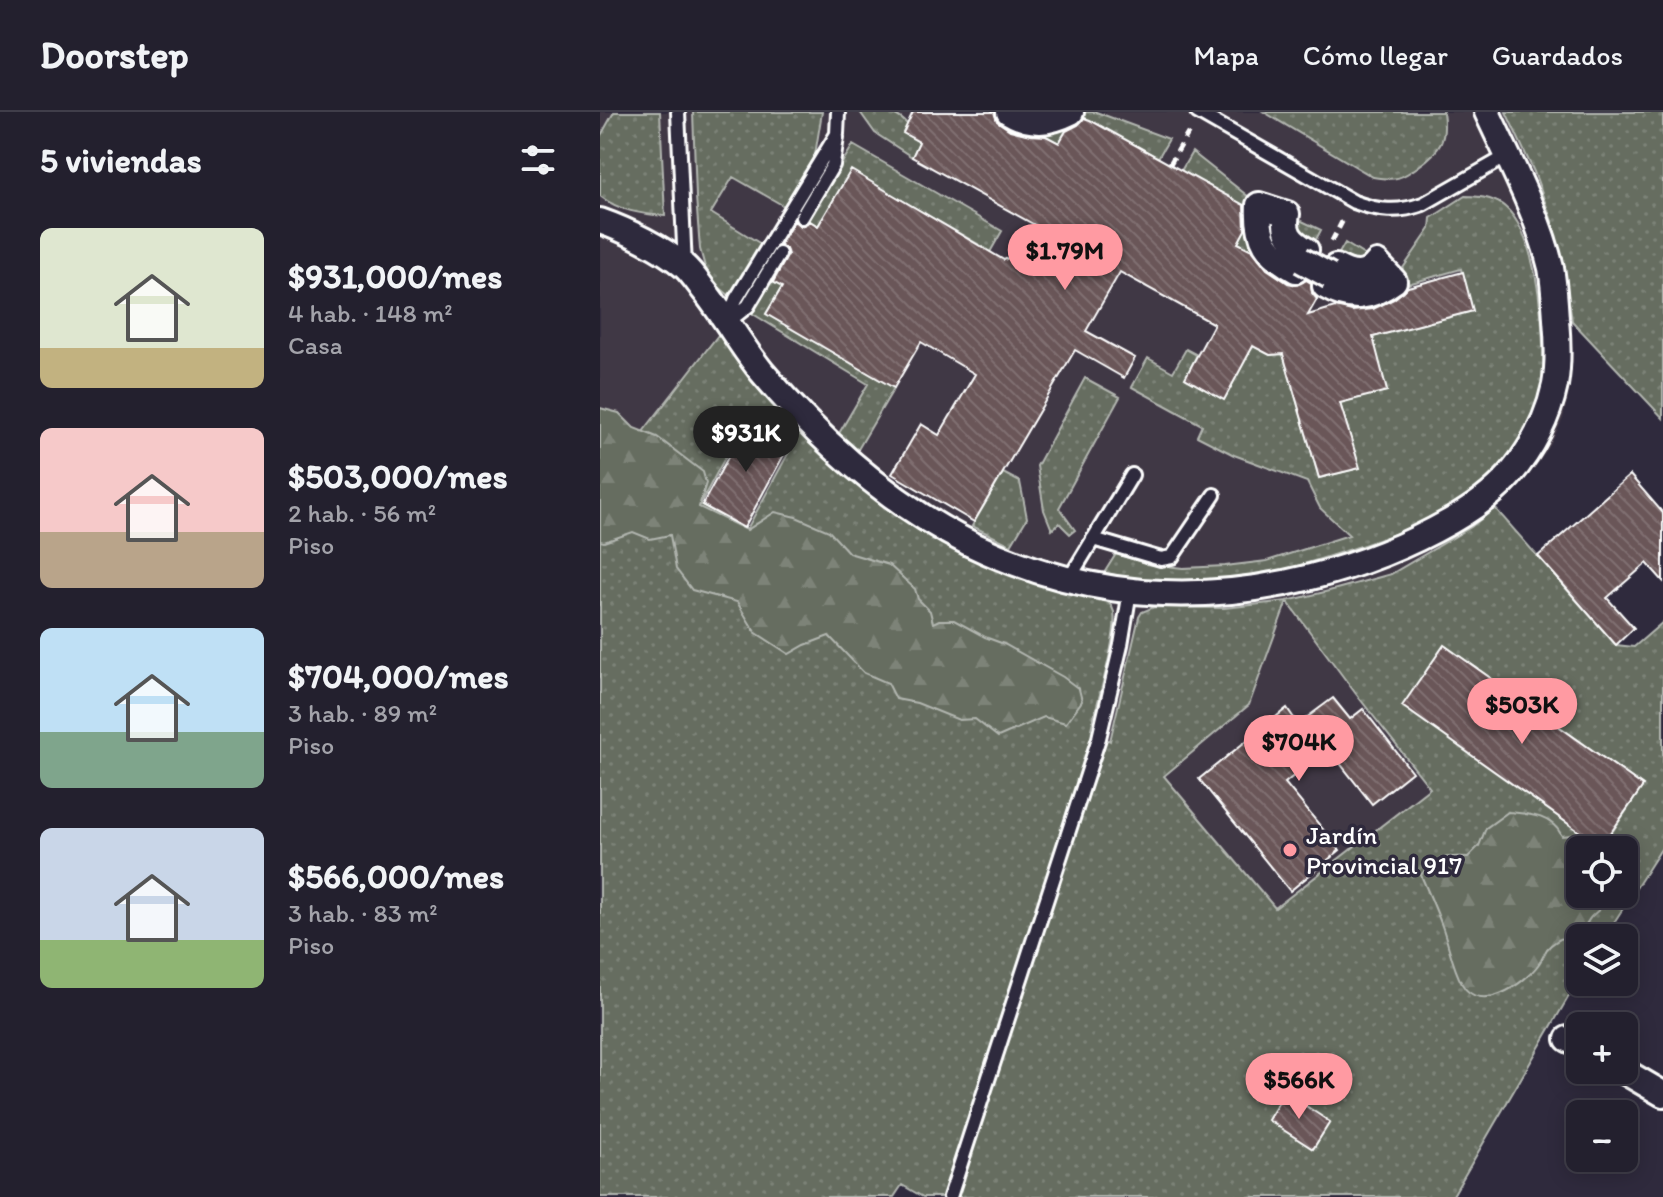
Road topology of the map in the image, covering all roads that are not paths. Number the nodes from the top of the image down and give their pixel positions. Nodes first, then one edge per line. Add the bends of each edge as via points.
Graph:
1 (678, 112) edge
2 (838, 112) edge
3 (1009, 112) edge
4 (1071, 112) edge
5 (1197, 112) edge
6 (1487, 112) edge
7 (837, 134) junction
8 (1507, 156) junction
9 (1273, 210) dead end
10 (802, 217) dead end
11 (600, 221) edge
12 (779, 254) dead end
13 (685, 267) junction
14 (1386, 273) dead end
15 (727, 323) junction
16 (1132, 475) dead end
17 (1214, 495) dead end
18 (1093, 539) junction
19 (1069, 579) junction
20 (1130, 591) junction
21 (1638, 1079) edge
22 (1663, 1094) edge
23 (950, 1197) edge

1 - 13 lane
2 - 7 lane
3 - 4 street via 1038,122
5 - 8 lane via 1354,202 1378,210 1423,204
6 - 8 street
7 - 10 lane via 833,165
7 - 15 lane via 736,299
8 - 20 street via 1543,240 1558,345 1555,387 1543,423 1507,478 1432,532 1356,564 1232,591
9 - 14 street, bridge via 1287,214 1289,237 1306,250 1301,260 1346,284 1360,286
11 - 13 street
12 - 15 lane via 748,306
13 - 15 street
15 - 19 street via 786,400 858,471 970,543
16 - 18 lane
17 - 18 lane via 1172,557 1161,559
18 - 19 lane
19 - 20 street
20 - 23 lane via 1099,738
21 - 22 street

